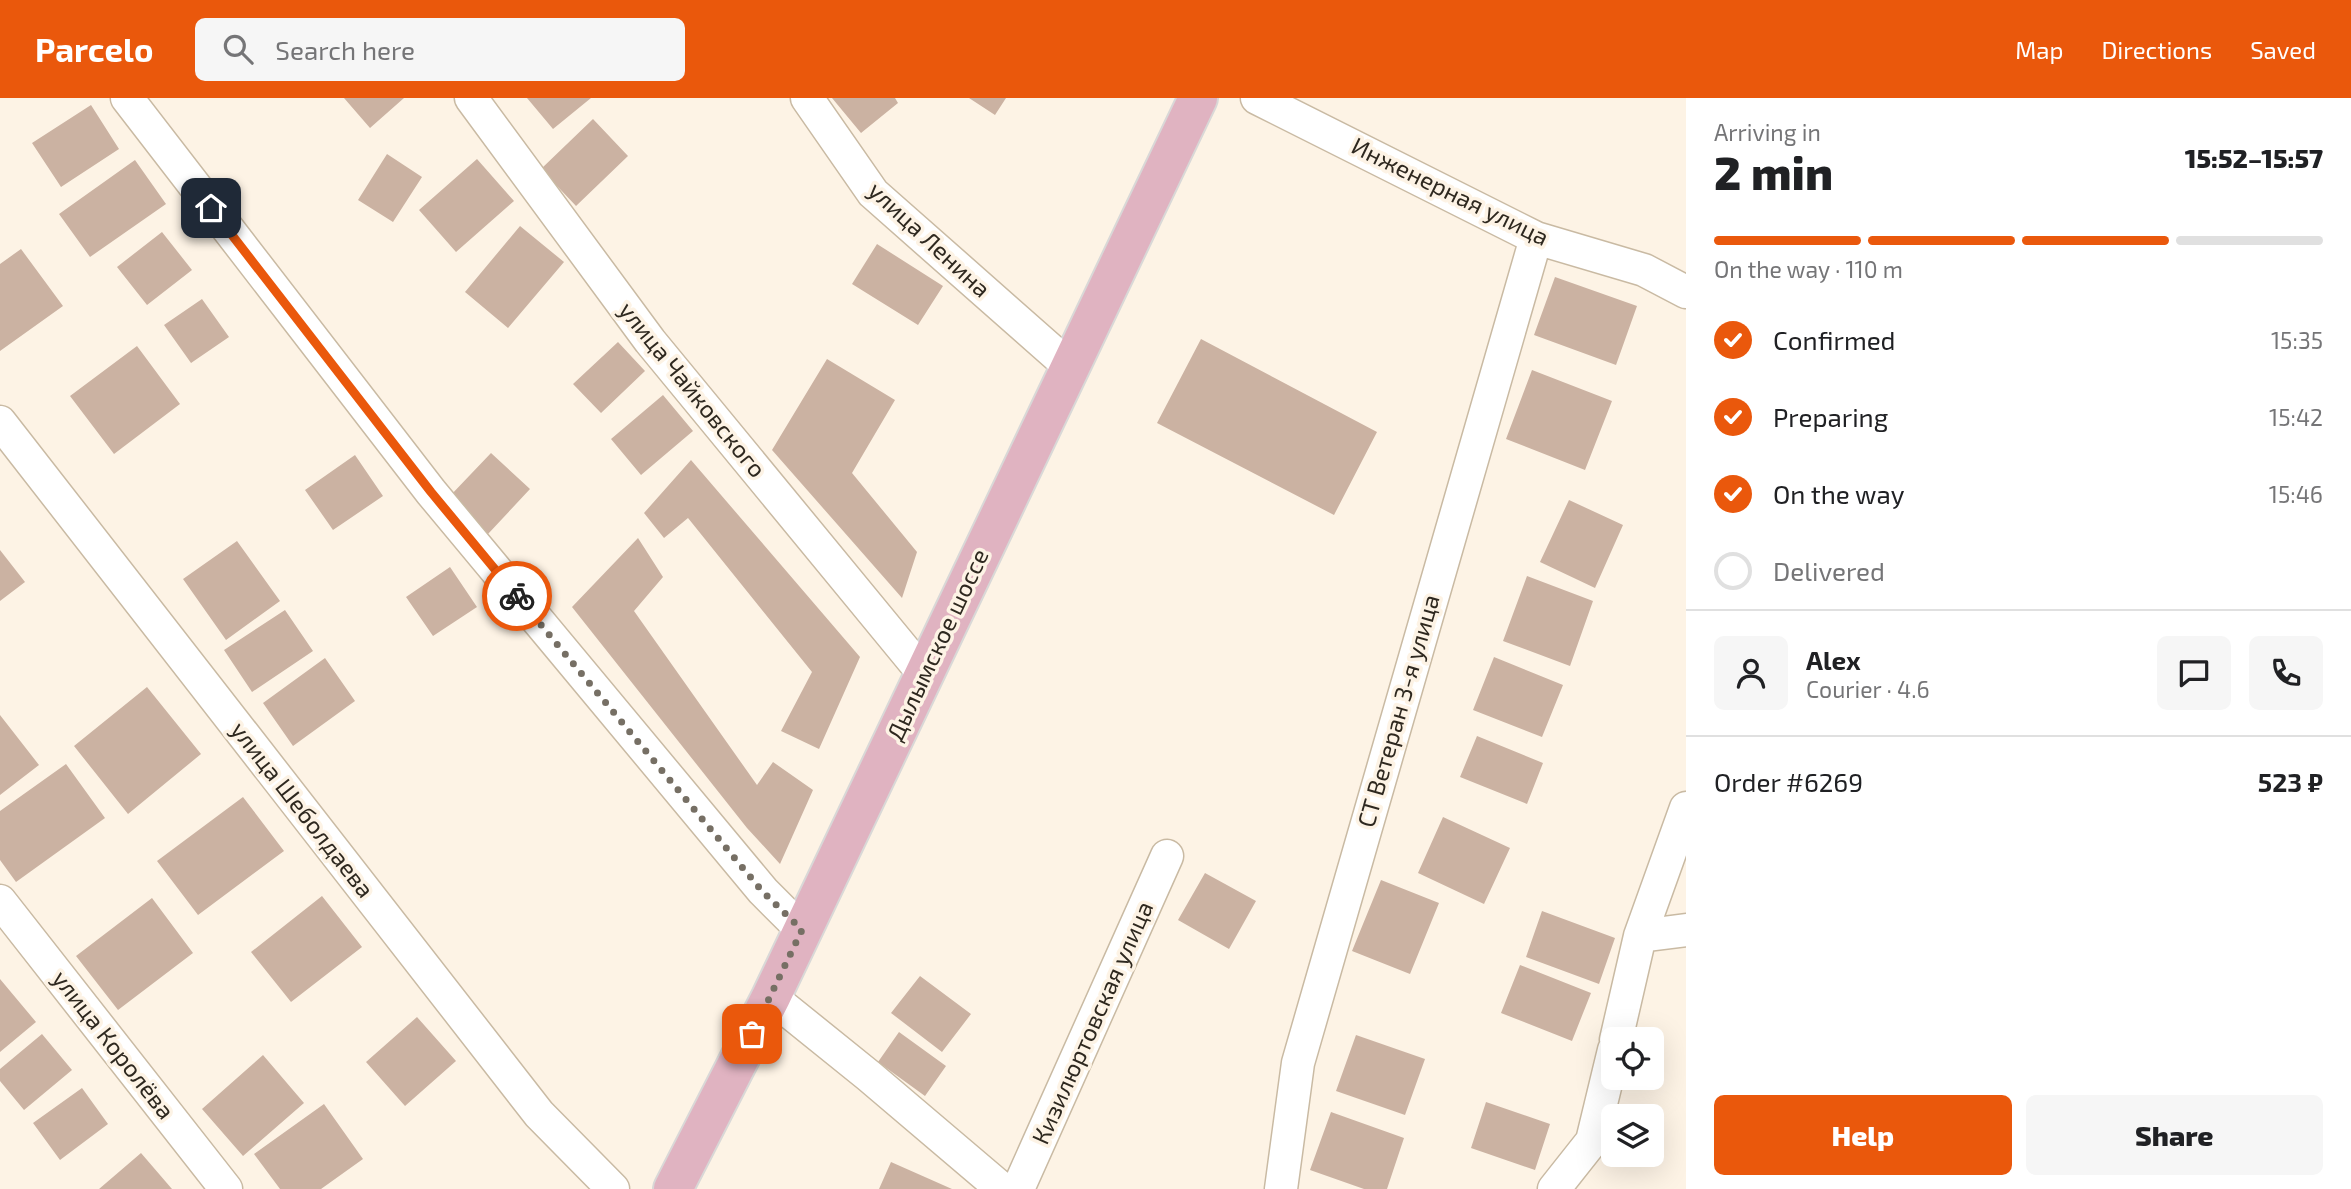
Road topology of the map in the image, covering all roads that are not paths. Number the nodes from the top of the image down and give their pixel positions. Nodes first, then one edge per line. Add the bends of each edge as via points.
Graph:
1 (127, 98) edge
2 (471, 98) edge
3 (807, 98) edge
4 (1199, 98) edge
5 (1257, 98) edge
6 (1536, 238) junction
7 (1686, 292) edge
8 (1069, 366) junction
9 (0, 422) edge
10 (924, 674) junction
11 (1686, 808) edge
12 (1167, 856) dead end
13 (0, 901) edge
14 (802, 930) junction
15 (1686, 930) edge
16 (1640, 936) junction
17 (771, 997) junction
18 (1619, 1027) edge
19 (1604, 1090) edge
20 (226, 1189) edge
21 (613, 1189) edge
22 (673, 1189) edge
23 (1002, 1189) edge
24 (1018, 1189) edge
25 (1281, 1189) edge
26 (1554, 1189) edge

1 - 14 street via 431,492 762,891
2 - 10 street, улица Чайковского via 650,341
3 - 8 street, улица Ленина via 873,193
4 - 8 main road, Дылымское шоссе
5 - 6 street, Инженерная улица
6 - 7 street, Инженерная улица via 1644,270
6 - 25 street, СТ Ветеран 3-я улица via 1298,1063
8 - 10 main road, Дылымское шоссе
9 - 21 street, улица Шеболдаева via 539,1114
10 - 14 main road, Дылымское шоссе
11 - 16 street
12 - 24 street, Кизилюртовская улица
13 - 20 street, улица Королёва
14 - 17 main road, Дылымское шоссе
15 - 16 street
16 - 18 street
17 - 22 main road, Дылымское шоссе
17 - 23 street
19 - 26 street via 1592,1141

